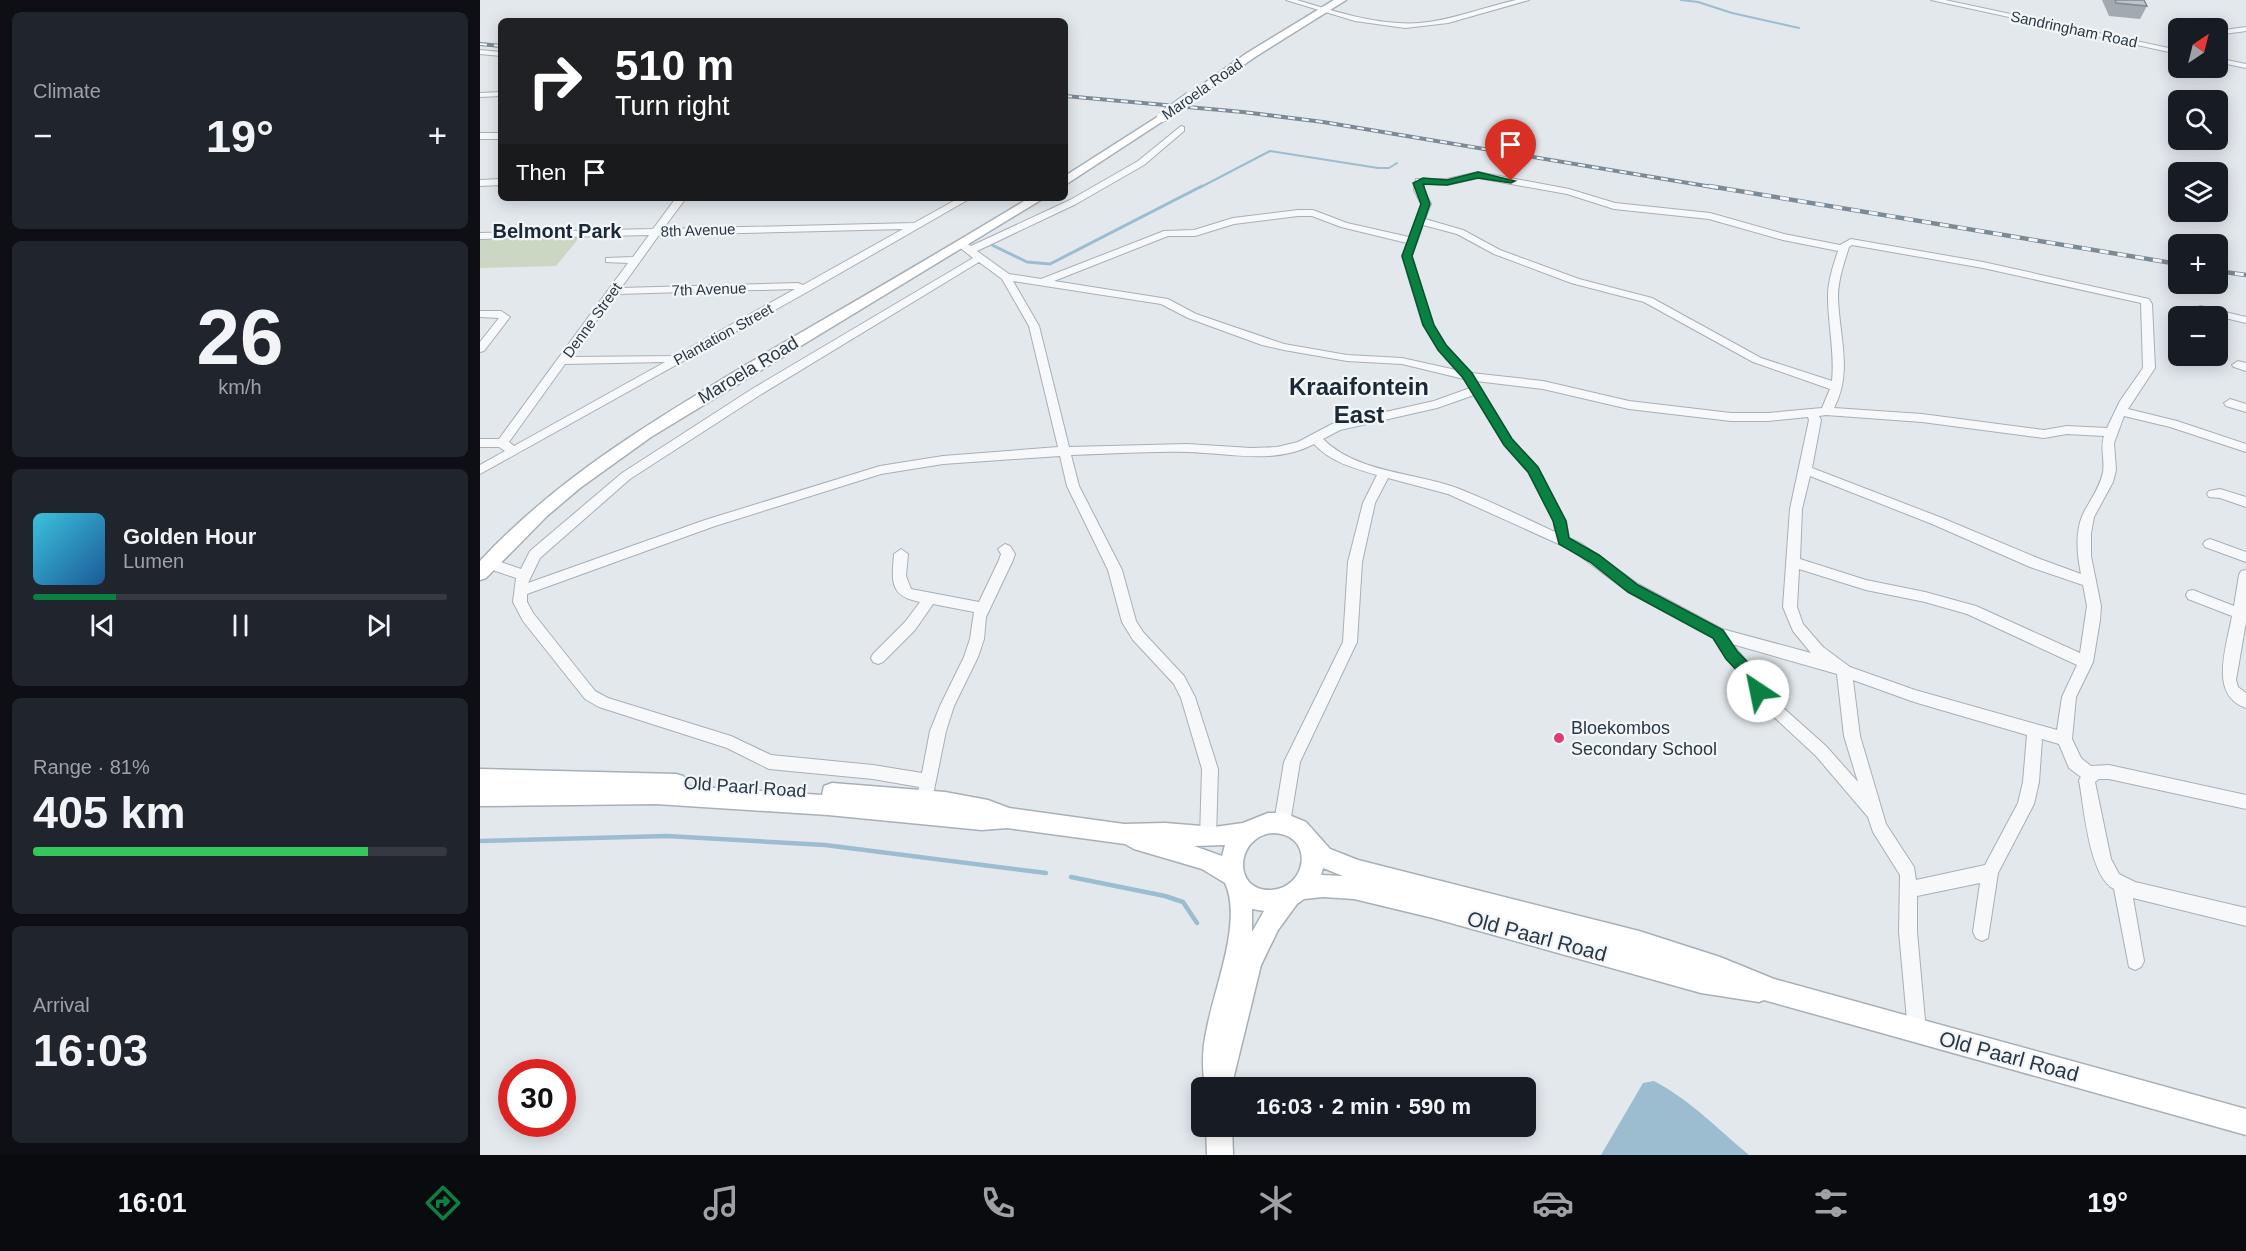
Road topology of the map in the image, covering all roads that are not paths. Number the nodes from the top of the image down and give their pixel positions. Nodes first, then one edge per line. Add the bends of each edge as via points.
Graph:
1 (1290, 0) edge
2 (1341, 0) edge
3 (1526, 0) edge
4 (1935, 0) edge
5 (1323, 10) junction
6 (2246, 29) edge
7 (2228, 31) edge
8 (2168, 49) edge
9 (480, 52) edge
10 (498, 54) edge
11 (2228, 62) edge
12 (2246, 66) edge
13 (498, 94) edge
14 (480, 95) edge
15 (1181, 129) dead end
16 (480, 136) edge
17 (498, 136) edge
18 (1068, 179) edge
19 (498, 182) edge
20 (480, 183) edge
21 (679, 201) edge
22 (961, 201) edge
23 (1034, 201) edge
24 (1421, 221) junction
25 (916, 226) junction
26 (657, 231) junction
27 (480, 236) edge
28 (1412, 241) junction
29 (1844, 249) junction
30 (971, 250) junction
31 (610, 260) dead end
32 (636, 260) junction
33 (1006, 277) junction
34 (1041, 283) junction
35 (804, 288) junction
36 (613, 291) junction
37 (480, 314) edge
38 (2228, 316) edge
39 (2246, 320) edge
40 (480, 349) edge
41 (562, 361) junction
42 (675, 361) junction
43 (1468, 376) junction
44 (1837, 387) junction
45 (1477, 390) junction
46 (2230, 403) dead end
47 (2246, 408) edge
48 (2121, 411) junction
49 (1819, 412) junction
50 (2111, 432) junction
51 (1315, 438) junction
52 (480, 443) edge
53 (502, 443) junction
54 (2246, 448) edge
55 (514, 451) junction
56 (1065, 451) junction
57 (480, 470) edge
58 (1806, 470) junction
59 (1384, 473) junction
60 (2213, 494) dead end
61 (2246, 502) edge
62 (1563, 540) junction
63 (2210, 544) dead end
64 (1005, 549) dead end
65 (901, 554) dead end
66 (2246, 557) edge
67 (1793, 562) junction
68 (484, 568) edge
69 (524, 575) junction
70 (2246, 575) edge
71 (2089, 582) junction
72 (521, 591) junction
73 (2193, 595) dead end
74 (929, 600) junction
75 (982, 608) junction
76 (2243, 615) edge
77 (1718, 634) junction
78 (878, 658) dead end
79 (2086, 662) junction
80 (1844, 670) junction
81 (2246, 702) edge
82 (2035, 730) junction
83 (2064, 739) junction
84 (2090, 775) junction
85 (483, 782) edge
86 (927, 791) junction
87 (2246, 802) edge
88 (1875, 813) junction
89 (1007, 818) junction
90 (1282, 823) junction
91 (1247, 832) junction
92 (1124, 834) junction
93 (1208, 837) junction
94 (1312, 848) junction
95 (1990, 872) junction
96 (1236, 881) junction
97 (2122, 886) junction
98 (1909, 889) junction
99 (1295, 893) junction
100 (2246, 917) edge
101 (1982, 932) dead end
102 (2135, 961) dead end
103 (1772, 991) junction
104 (1917, 1031) junction
105 (1215, 1077) edge
106 (1221, 1077) edge
107 (2246, 1122) edge
108 (1219, 1137) edge
109 (1220, 1155) edge

1 - 5 street
2 - 5 main road, Maroela Road
3 - 5 street via 1419,25 1379,24
4 - 8 street, Sandringham Road
5 - 18 main road, Maroela Road, bridge
6 - 7 street
9 - 10 street
11 - 12 street
13 - 14 street
15 - 30 street via 1141,163 1073,202
16 - 17 street
19 - 20 street
21 - 26 street, Denne Street
22 - 25 street, Plantation Street
23 - 30 main road, Maroela Road
24 - 28 street
24 - 29 street via 1426,204 1419,181 1447,182 1478,175 1569,192 1614,206 1710,216
24 - 44 street via 1460,232 1497,252 1575,281 1648,300 1757,360
25 - 26 street, 8th Avenue
25 - 35 street, Plantation Street
26 - 27 street, 8th Avenue
26 - 32 street, Denne Street
28 - 34 street via 1344,225 1313,213 1298,213 1233,221 1195,233 1158,236
28 - 43 street via 1407,262 1428,325
29 - 44 street via 1833,297 1840,354
29 - 48 street via 1851,242 1868,244 2145,301 2149,368
30 - 33 street
30 - 68 main road, Maroela Road via 650,429 571,486
30 - 69 street via 915,299 756,392 626,476 535,555
31 - 32 street
32 - 36 street, Denne Street
33 - 34 street
33 - 56 street via 1038,336
34 - 43 street via 1164,301 1202,320 1284,347 1347,358 1402,361
35 - 36 street, 7th Avenue
35 - 42 street, Plantation Street
36 - 41 street, Denne Street
37 - 40 street via 505,317
38 - 39 street
41 - 42 street
41 - 53 street, Denne Street
42 - 55 street, Plantation Street
43 - 45 street
43 - 49 street via 1516,381 1682,412 1731,417
44 - 49 street
45 - 51 street via 1437,404 1336,427
45 - 62 street via 1508,442 1533,470 1560,521
46 - 47 street
48 - 50 street
48 - 54 street
49 - 50 street via 1922,418 2044,434 2067,430
49 - 58 street
50 - 71 street via 2107,482 2088,517 2085,533
51 - 56 street via 1290,448 1251,452 1187,448
51 - 59 street via 1340,458
52 - 53 street
53 - 55 street
55 - 57 street, Plantation Street
56 - 72 street via 943,460 880,470 710,523
56 - 93 street via 1073,486 1115,570 1129,622 1179,680 1188,697 1209,769
58 - 67 street via 1796,509
58 - 71 street
59 - 62 street via 1452,491
59 - 90 street via 1369,503 1355,562 1350,642 1292,762
60 - 61 street
62 - 77 street via 1633,588
63 - 66 street
64 - 75 street via 1006,560
65 - 74 street via 902,588 907,594
67 - 79 street via 1866,585 1971,610
67 - 80 street via 1792,617 1800,633
68 - 69 street
69 - 72 street
70 - 76 street
71 - 79 street via 2094,606
72 - 86 street via 520,602 528,617 590,695 604,703 723,740 770,762 873,772
73 - 76 street
74 - 75 street
74 - 78 street
75 - 86 street via 971,657 938,731
76 - 81 street via 2229,680 2232,690
77 - 80 street
77 - 88 street via 1765,700 1821,751
79 - 83 street via 2069,697
80 - 82 street via 1914,696
80 - 88 street via 1852,735
82 - 83 street
82 - 95 street via 2026,804
83 - 84 street via 2075,763
84 - 87 street via 2109,772
84 - 97 street via 2087,780 2103,861 2113,880
85 - 86 main road, Old Paarl Road
85 - 89 main road, Old Paarl Road via 828,805 982,820
86 - 89 main road, Old Paarl Road
88 - 98 street via 1879,827 1908,873
89 - 92 main road, Old Paarl Road
90 - 91 main road, Old Paarl Road via 1264,824
90 - 94 main road, Old Paarl Road via 1302,833
91 - 93 main road, Old Paarl Road
91 - 96 main road via 1231,860
92 - 93 main road, Old Paarl Road
92 - 96 main road, Old Paarl Road via 1208,860
94 - 99 main road via 1312,869
94 - 103 main road, Old Paarl Road via 1333,862 1358,871 1704,962
95 - 98 street
95 - 101 street
96 - 99 main road, Old Paarl Road via 1250,896 1265,901
96 - 105 main road via 1241,928 1217,1032
97 - 100 street
97 - 102 street
98 - 104 street via 1908,932
99 - 103 main road, Old Paarl Road via 1323,886 1354,888 1701,981
99 - 106 main road via 1263,933 1246,978
103 - 104 main road, Old Paarl Road
104 - 107 main road, Old Paarl Road
108 - 109 main road

